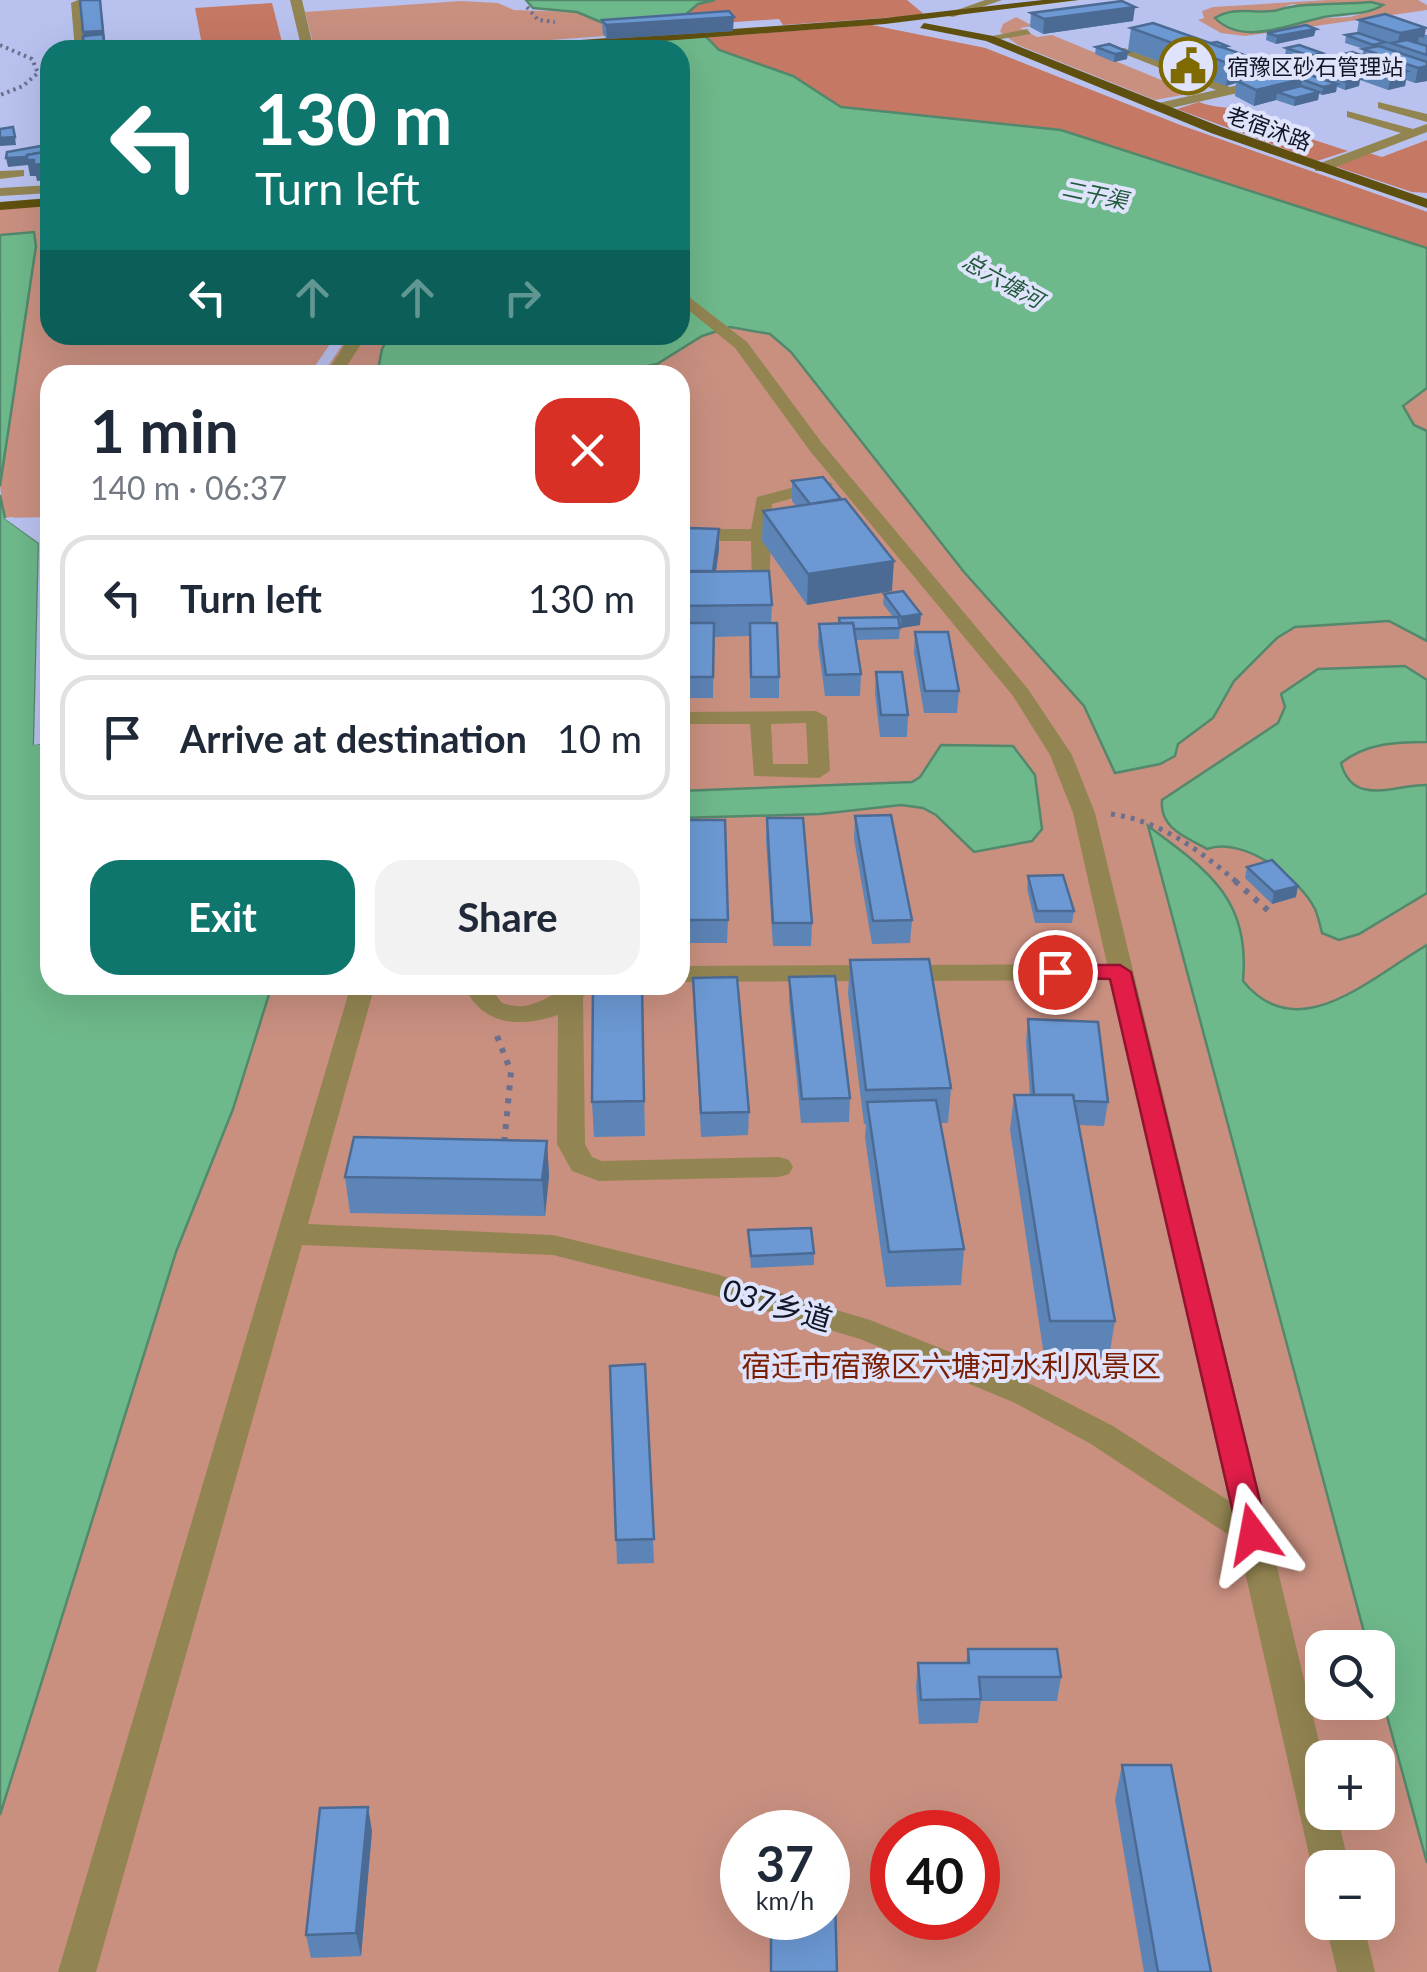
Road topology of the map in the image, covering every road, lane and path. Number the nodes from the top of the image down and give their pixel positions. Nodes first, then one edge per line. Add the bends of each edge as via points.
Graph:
1 (296, 0) edge
2 (1073, 0) edge
3 (77, 3) edge
4 (998, 5) edge
5 (885, 21) junction
6 (1027, 32) edge
7 (989, 38) junction
8 (80, 40) edge
9 (306, 40) edge
10 (632, 40) edge
11 (0, 45) edge
12 (1427, 46) edge
13 (1120, 50) edge
14 (1230, 91) junction
15 (0, 95) edge
16 (1382, 106) dead end
17 (1158, 107) junction
18 (1352, 114) dead end
19 (1427, 118) edge
20 (1420, 130) edge
21 (1320, 168) junction
22 (19, 173) dead end
23 (0, 175) edge
24 (40, 189) edge
25 (0, 192) edge
26 (1404, 196) joint
27 (1427, 201) edge
28 (40, 203) edge
29 (0, 206) edge
30 (690, 303) edge
31 (843, 480) junction
32 (690, 535) edge
33 (760, 535) junction
34 (730, 595) edge
35 (760, 717) dead end
36 (690, 718) edge
37 (1084, 813) junction
38 (1273, 915) dead end
39 (1120, 972) junction
40 (690, 974) edge
41 (359, 995) edge
42 (478, 995) edge
43 (482, 995) edge
44 (568, 995) edge
45 (574, 995) edge
46 (509, 1152) edge
47 (780, 1167) dead end
48 (291, 1234) junction
49 (1253, 1534) junction
50 (1327, 1850) edge
51 (1348, 1940) edge
52 (76, 1972) edge
53 (1356, 1972) edge

1 - 9 street
2 - 4 main road
3 - 8 street
4 - 5 main road
4 - 7 main road via 986,22
5 - 7 main road, 老宿沭路
5 - 10 main road
6 - 7 street
7 - 17 main road, 老宿沭路
11 - 15 path via 24,54 38,72
12 - 14 street
13 - 14 street
14 - 17 street
16 - 19 street
17 - 21 main road, 老宿沭路
18 - 20 street
20 - 21 street
21 - 26 main road, 老宿沭路
22 - 23 street
24 - 25 street
26 - 27 street
28 - 29 main road
30 - 31 street via 741,345
31 - 33 street via 763,501
31 - 37 street via 1040,719
32 - 33 street
33 - 34 street via 762,596
35 - 36 street
37 - 38 path via 1144,818 1233,877
37 - 39 street
39 - 40 street
39 - 49 street
41 - 48 street
42 - 46 path via 511,1072 503,1142
43 - 44 street via 493,1009 509,1014 545,1012
45 - 47 street via 571,1144 582,1164 599,1171
48 - 49 street, 037乡道 via 552,1245 870,1331 1071,1418
48 - 52 street
49 - 50 street
51 - 53 street

